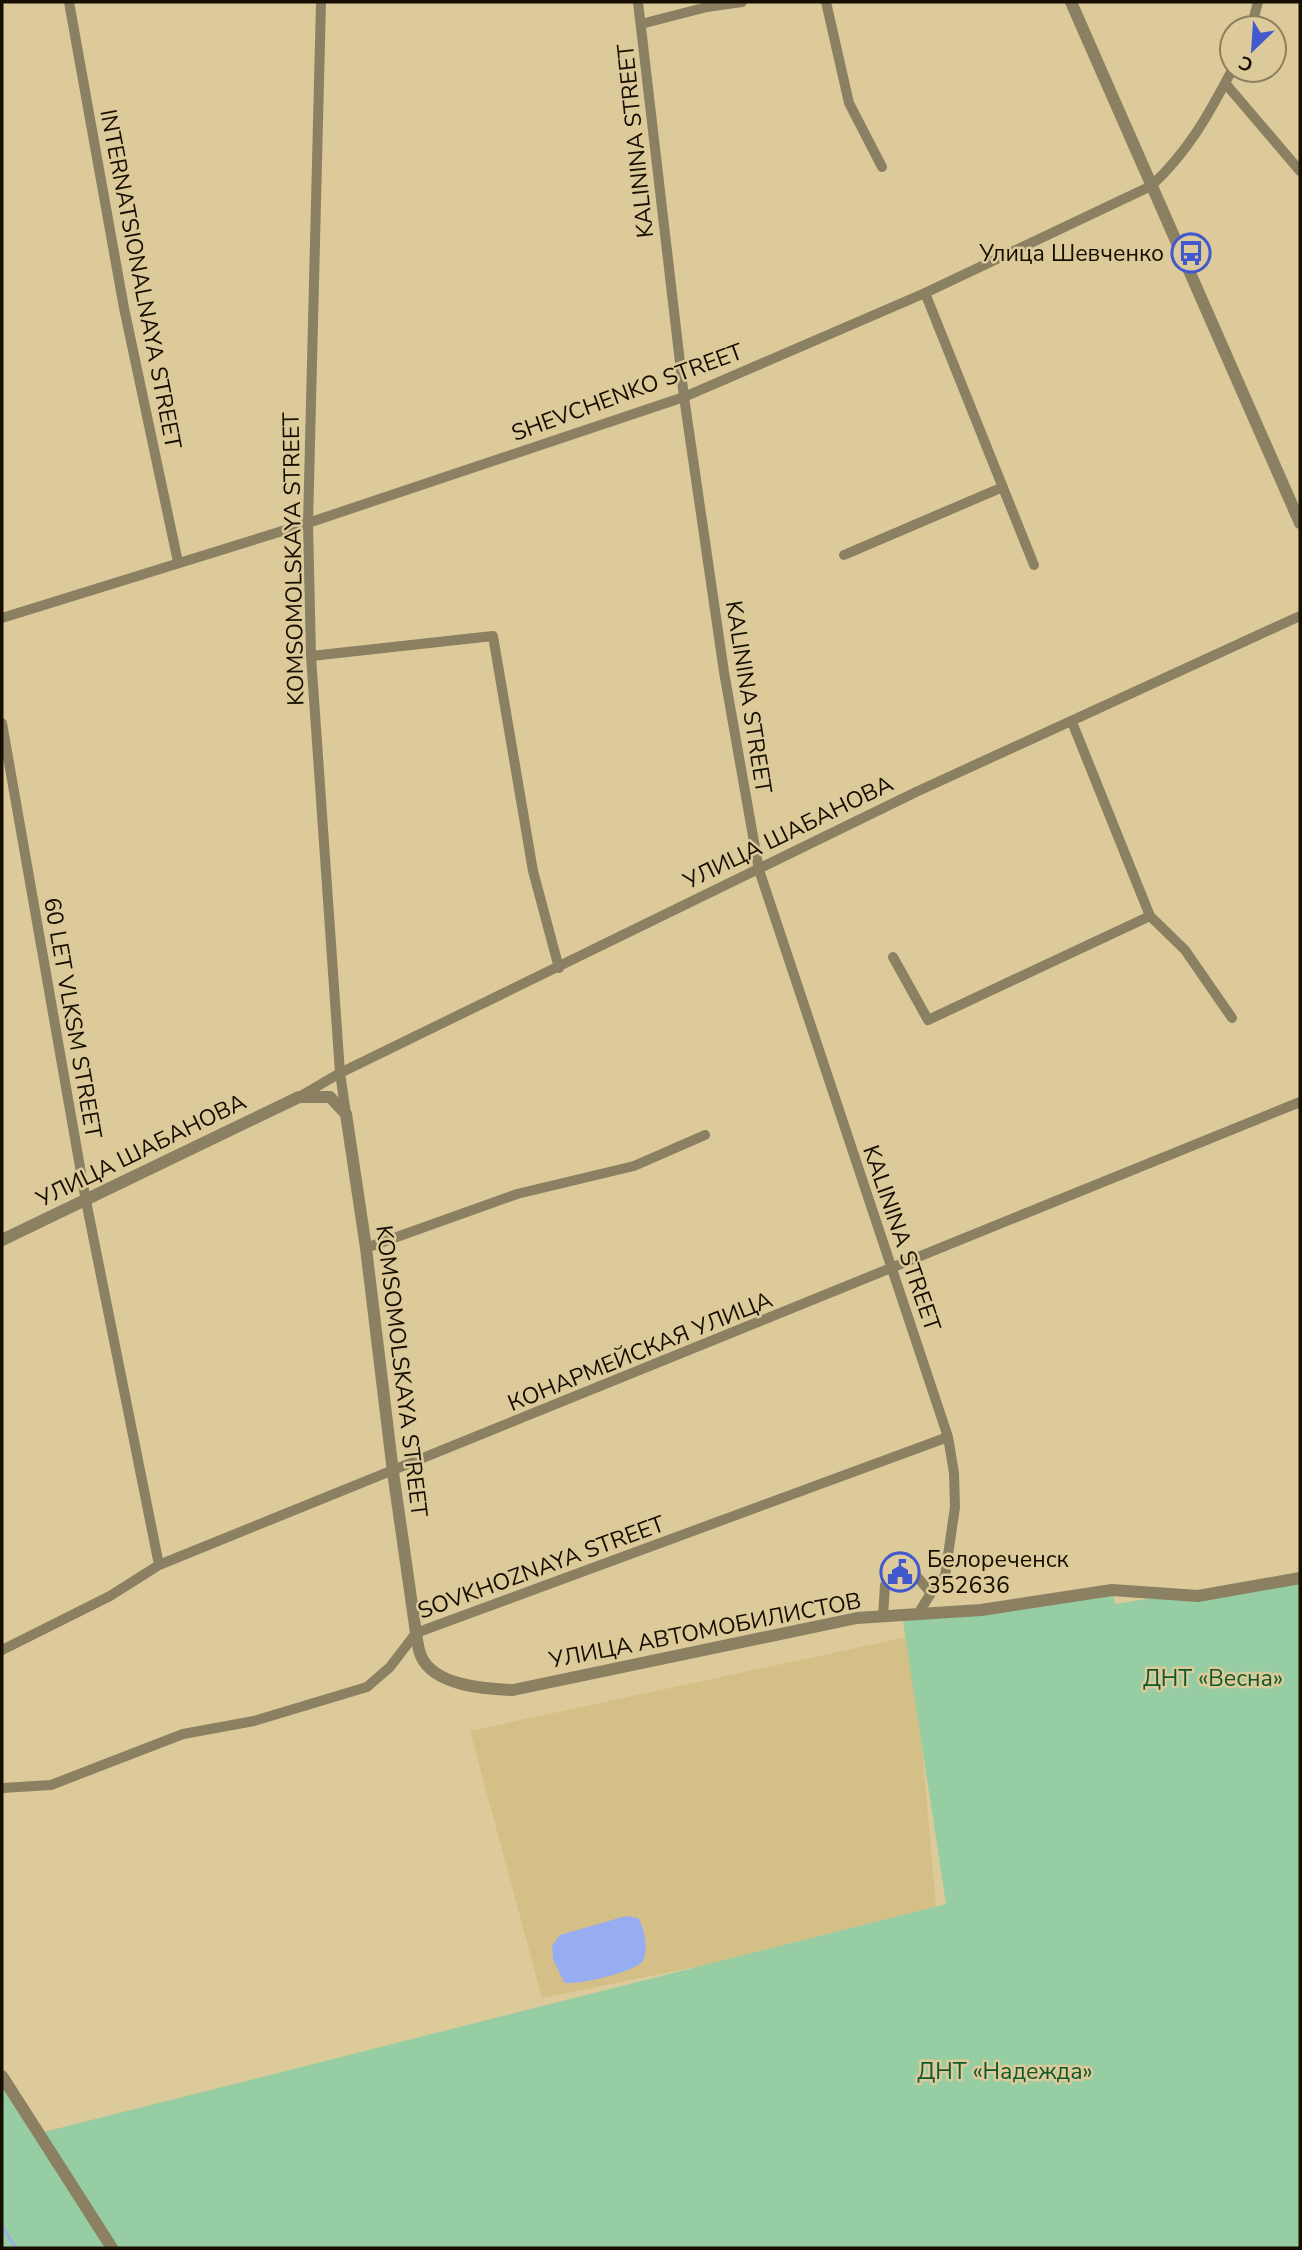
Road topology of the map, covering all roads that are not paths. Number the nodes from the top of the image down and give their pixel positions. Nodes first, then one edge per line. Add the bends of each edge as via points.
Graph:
1 (69, 2) edge
2 (321, 2) edge
3 (638, 2) edge
4 (742, 2) edge
5 (825, 2) edge
6 (1071, 2) edge
7 (641, 24) junction
8 (1224, 84) edge
9 (1226, 84) edge
10 (882, 167) dead end
11 (1300, 171) edge
12 (1151, 186) junction
13 (925, 293) junction
14 (684, 397) junction
15 (1003, 487) junction
16 (308, 523) junction
17 (1300, 523) edge
18 (844, 555) dead end
19 (178, 562) junction
20 (1034, 565) dead end
21 (1300, 616) edge
22 (2, 618) edge
23 (311, 656) junction
24 (1072, 722) junction
25 (2, 723) edge
26 (758, 870) junction
27 (1150, 916) junction
28 (893, 957) dead end
29 (559, 968) junction
30 (1232, 1018) dead end
31 (340, 1073) junction
32 (299, 1097) junction
33 (1300, 1102) edge
34 (346, 1114) junction
35 (705, 1135) dead end
36 (86, 1201) junction
37 (2, 1240) edge
38 (366, 1248) junction
39 (892, 1269) junction
40 (948, 1437) junction
41 (393, 1472) junction
42 (159, 1565) junction
43 (1300, 1578) edge
44 (931, 1593) junction
45 (918, 1614) junction
46 (883, 1617) junction
47 (416, 1633) junction
48 (2, 1650) edge
49 (2, 1788) edge
50 (2, 2076) edge
51 (112, 2248) edge

1 - 19 street, INTERNATSIONALNAYA STREET via 124,308
2 - 16 street, KOMSOMOLSKAYA STREET
3 - 7 street, KALININA STREET
4 - 7 street
5 - 10 street via 849,103
6 - 12 street
7 - 14 street, KALININA STREET
8 - 12 street, SHEVCHENKO STREET via 1192,142
9 - 11 street
12 - 13 street, SHEVCHENKO STREET
12 - 17 street
13 - 14 street, SHEVCHENKO STREET
13 - 15 street
14 - 16 street, SHEVCHENKO STREET
14 - 26 street, KALININA STREET
15 - 18 street
15 - 20 street
16 - 19 street, SHEVCHENKO STREET
16 - 23 street, KOMSOMOLSKAYA STREET
19 - 22 street, SHEVCHENKO STREET
21 - 24 street, УЛИЦА ШАБАНОВА
23 - 29 street via 493,636 533,871
23 - 31 street, KOMSOMOLSKAYA STREET
24 - 26 street, УЛИЦА ШАБАНОВА
24 - 27 street
25 - 36 street, 60 LET VLKSM STREET
26 - 29 street, УЛИЦА ШАБАНОВА
26 - 39 street, KALININA STREET
27 - 28 street via 928,1020
27 - 30 street via 1185,950
29 - 31 street, УЛИЦА ШАБАНОВА
31 - 32 street, УЛИЦА ШАБАНОВА
31 - 34 street, KOMSOMOLSKAYA STREET
32 - 34 street, УЛИЦА ШАБАНОВА via 330,1097
32 - 36 street, УЛИЦА ШАБАНОВА
33 - 39 street, КОНАРМЕЙСКАЯ УЛИЦА
34 - 38 street, KOMSOMOLSKAYA STREET
35 - 38 street via 634,1166 517,1194
36 - 37 street, УЛИЦА ШАБАНОВА
36 - 42 street, 60 LET VLKSM STREET
38 - 41 street, KOMSOMOLSKAYA STREET
39 - 40 street, KALININA STREET
39 - 41 street, КОНАРМЕЙСКАЯ УЛИЦА
40 - 44 street, KALININA STREET via 955,1507 945,1576
40 - 47 street, SOVKHOZNAYA STREET
41 - 42 street, КОНАРМЕЙСКАЯ УЛИЦА
41 - 47 street, KOMSOMOLSKAYA STREET
42 - 48 street, КОНАРМЕЙСКАЯ УЛИЦА via 110,1596
43 - 45 street, УЛИЦА АВТОМОБИЛИСТОВ via 1198,1595 1112,1590 981,1610
44 - 45 street, KALININA STREET
44 - 46 street via 913,1572 885,1585
45 - 46 street, УЛИЦА АВТОМОБИЛИСТОВ
46 - 47 street, УЛИЦА АВТОМОБИЛИСТОВ via 844,1621 513,1690 475,1689 451,1681 422,1658
47 - 49 street, SOVKHOZNAYA STREET via 390,1667 366,1687 254,1721 183,1734 51,1784
50 - 51 street

